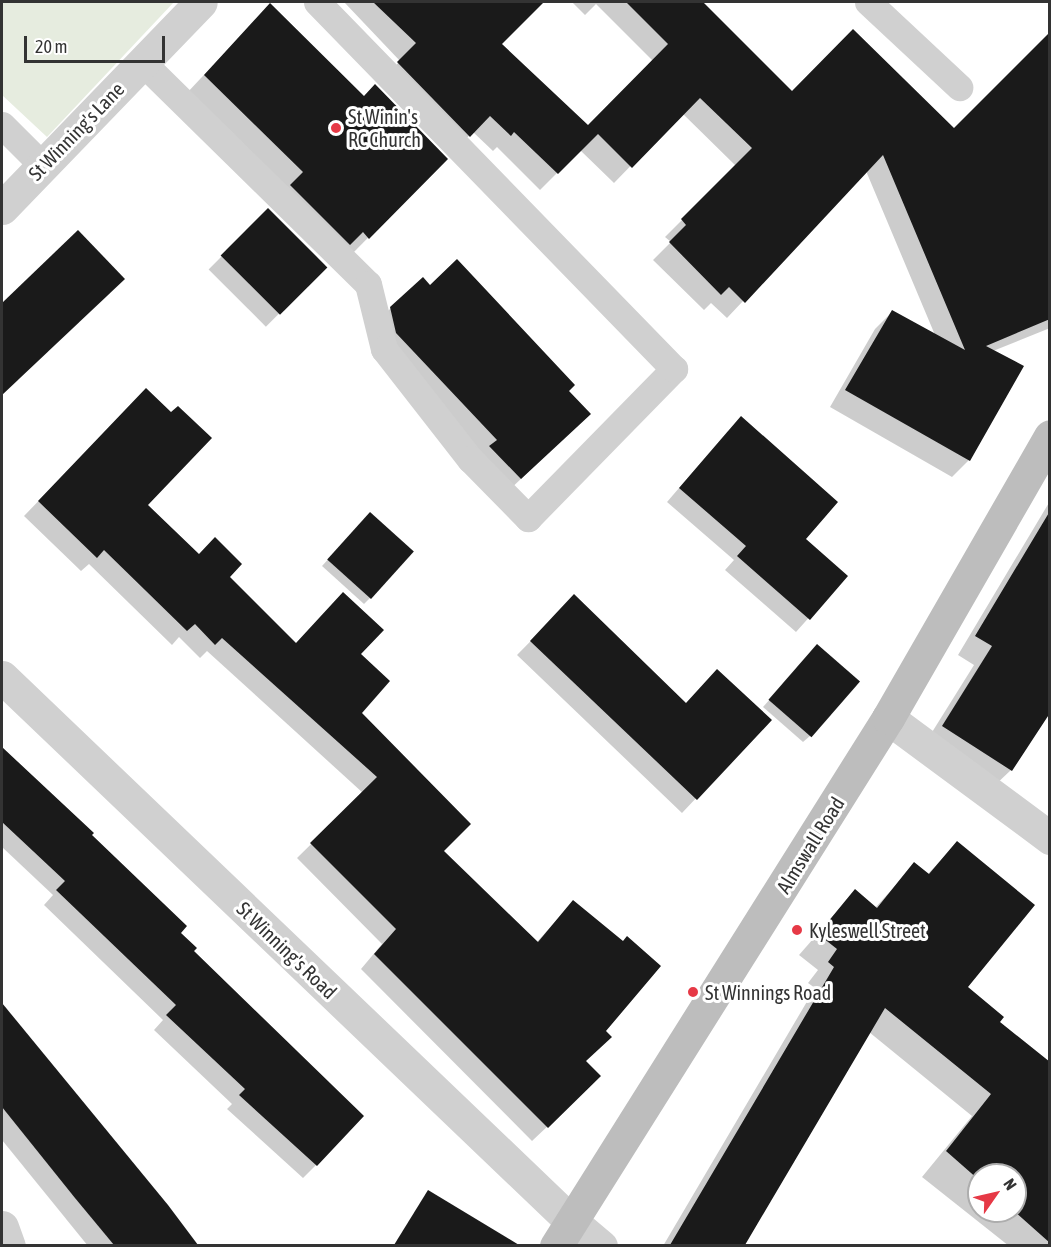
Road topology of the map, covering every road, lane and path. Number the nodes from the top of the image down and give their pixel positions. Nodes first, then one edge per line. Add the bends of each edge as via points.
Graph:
1 (201, 2) edge
2 (317, 2) edge
3 (868, 2) edge
4 (143, 63) junction
5 (959, 87) dead end
6 (2, 125) edge
7 (42, 165) junction
8 (2, 208) edge
9 (1050, 436) edge
10 (2, 676) edge
11 (888, 718) junction
12 (1050, 838) edge
13 (2, 1227) edge
14 (564, 1234) edge
15 (9, 1245) edge
16 (601, 1245) edge

1 - 4 street, St Winning's Lane
2 - 4 lane via 674,369 528,518 470,459 384,349 368,284
3 - 5 lane
4 - 7 street, St Winning's Lane
6 - 7 lane
7 - 8 street, St Winning's Lane
9 - 11 main road, Almswall Road
10 - 14 street, St Winning's Road
11 - 12 street
11 - 14 main road, Almswall Road
13 - 15 street
14 - 16 street

